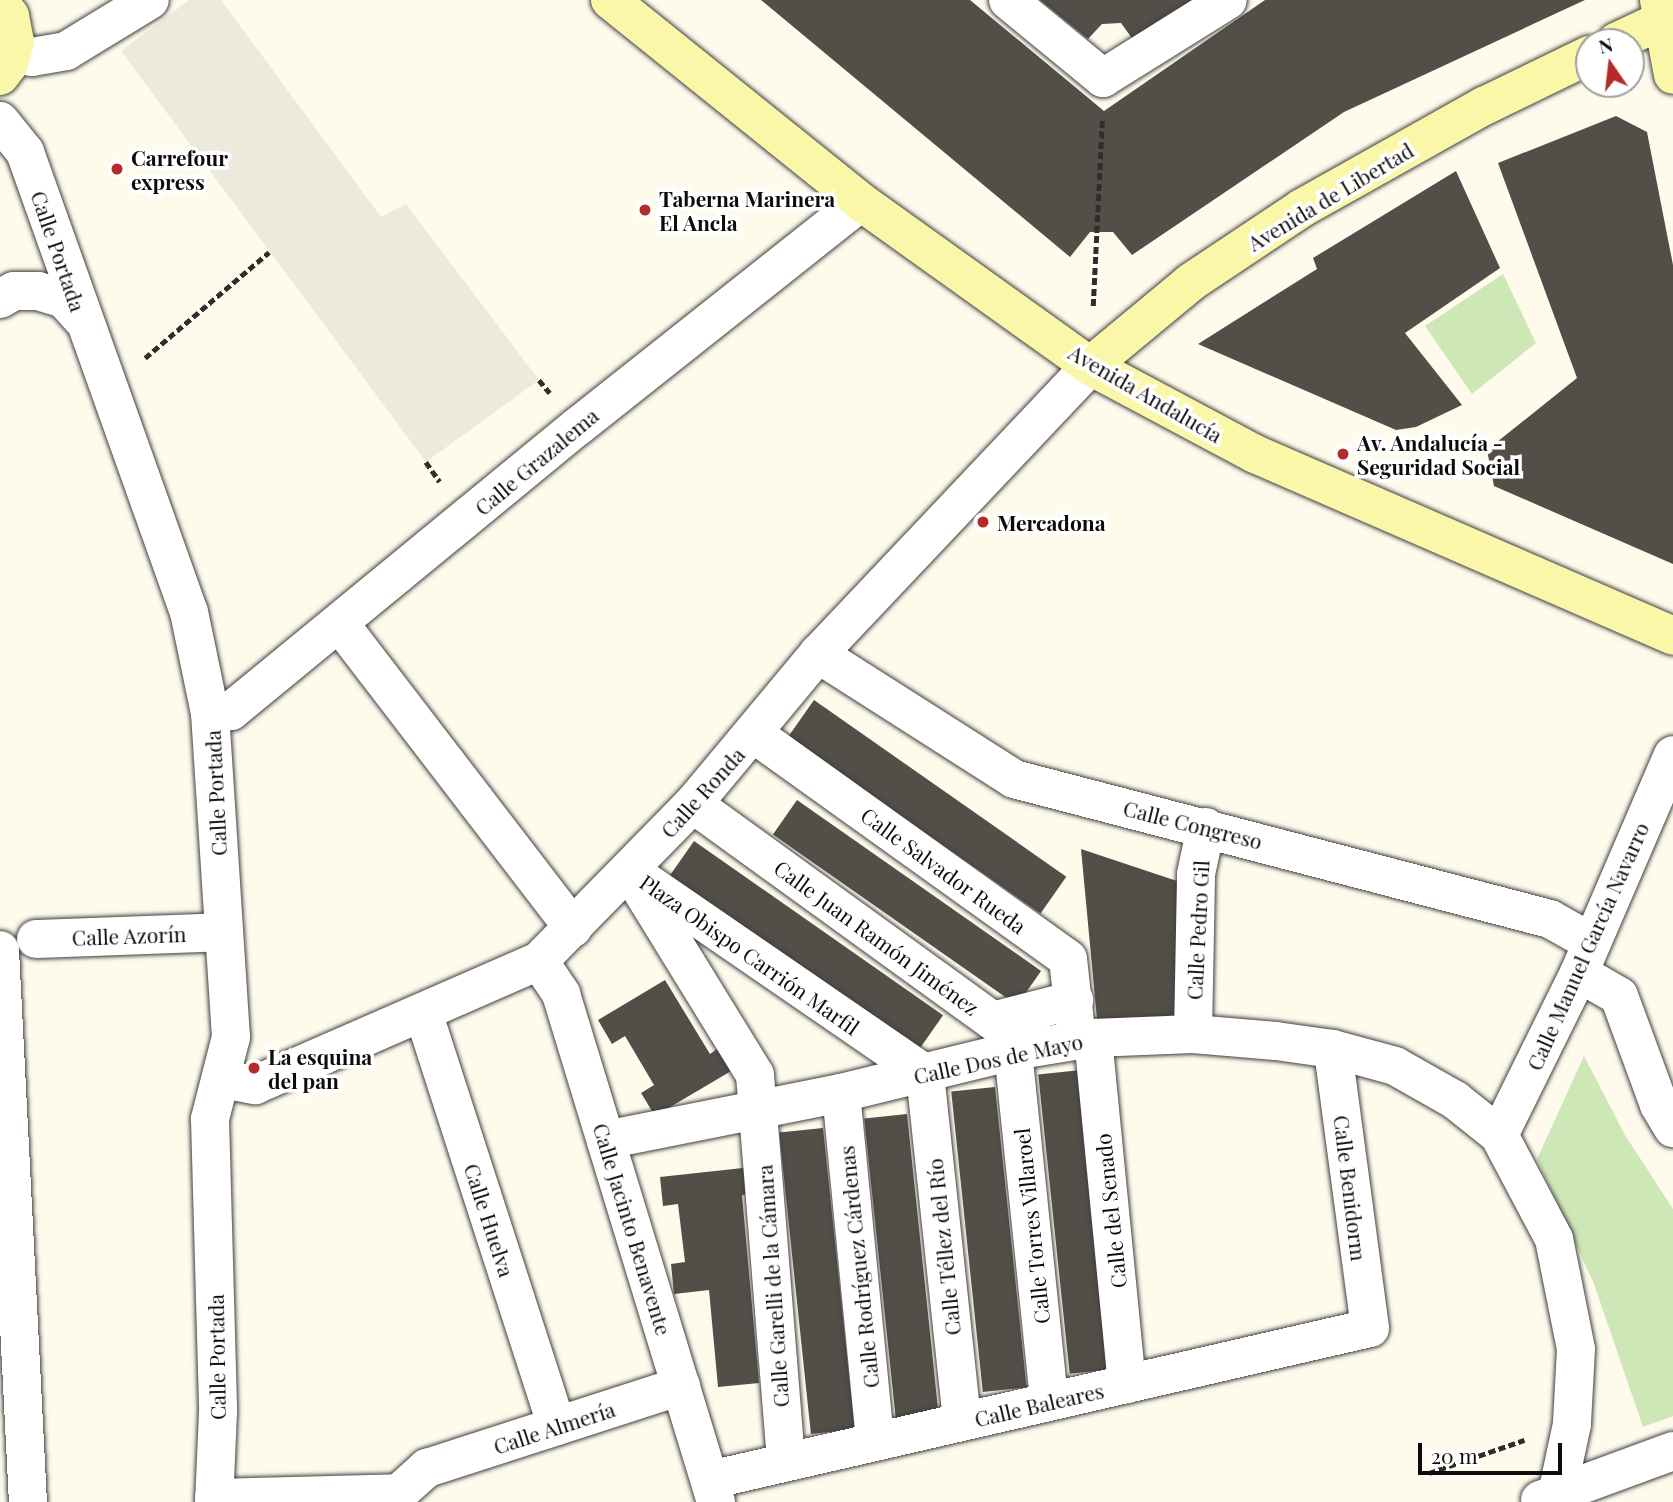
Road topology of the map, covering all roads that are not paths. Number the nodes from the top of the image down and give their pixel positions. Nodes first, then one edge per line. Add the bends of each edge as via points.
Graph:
1 (150, 0) edge
2 (610, 0) edge
3 (1008, 0) edge
4 (1228, 0) edge
5 (7, 6) edge
6 (1665, 11) edge
7 (1638, 28) edge
8 (1575, 62) edge
9 (7, 65) edge
10 (1673, 75) edge
11 (0, 121) edge
12 (861, 202) junction
13 (0, 299) edge
14 (82, 319) junction
15 (1090, 366) junction
16 (340, 624) junction
17 (1673, 636) edge
18 (818, 654) junction
19 (210, 713) junction
20 (754, 734) junction
21 (1673, 755) edge
22 (693, 804) junction
23 (1206, 827) junction
24 (630, 871) junction
25 (573, 929) junction
26 (223, 932) junction
27 (36, 939) dead end
28 (0, 950) edge
29 (1585, 957) junction
30 (539, 961) junction
31 (1074, 1000) junction
32 (424, 1015) junction
33 (1193, 1034) junction
34 (1085, 1039) junction
35 (1333, 1049) junction
36 (1013, 1051) junction
37 (925, 1074) junction
38 (223, 1079) junction
39 (841, 1093) junction
40 (759, 1110) junction
41 (1673, 1128) edge
42 (1499, 1135) junction
43 (606, 1140) junction
44 (1370, 1328) joint
45 (11, 1337) edge
46 (1127, 1384) junction
47 (681, 1386) junction
48 (1049, 1401) junction
49 (962, 1421) junction
50 (557, 1426) junction
51 (875, 1441) junction
52 (1673, 1451) edge
53 (786, 1462) junction
54 (713, 1491) edge
55 (1552, 1499) edge
56 (214, 1500) edge
57 (28, 1502) edge

1 - 9 street via 66,51
2 - 12 main road, Avenida Andalucía
3 - 4 street via 1104,78
5 - 9 main road
6 - 7 main road
6 - 10 main road
8 - 15 main road, Avenida de Libertad via 1484,106 1302,208 1191,282
11 - 14 street, Calle Portada via 25,152
12 - 15 main road, Avenida Andalucía
12 - 16 street, Calle Grazalema via 577,426
13 - 14 street via 14,291 38,291 64,299
14 - 19 street, Calle Portada via 189,612
15 - 17 main road, Avenida Andalucía via 1255,454
15 - 18 street, Calle Ronda
16 - 19 street, Calle Grazalema via 231,711
16 - 25 street
18 - 20 street, Calle Ronda
18 - 23 street, Calle Congreso via 1014,779
19 - 26 street, Calle Portada
20 - 22 street, Calle Ronda
20 - 31 street, Calle Salvador Rueda via 1068,959
21 - 29 street, Calle Manuel García Navarro
22 - 24 street, Calle Ronda
22 - 31 street, Calle Juan Ramón Jiménez via 993,1021
23 - 29 street, Calle Congreso via 1549,919
23 - 33 street, Calle Pedro Gil via 1196,874
24 - 25 street, Calle Ronda
24 - 37 street, Plaza Obispo Carrión Marfil
24 - 40 street, Plaza Obispo Carrión Marfil via 755,1075
25 - 30 street, Calle Ronda
26 - 27 street, Calle Azorín
26 - 38 street, Calle Portada via 231,1037
28 - 45 street via 12,1130
29 - 41 street, Calle Congreso via 1619,996
29 - 42 street, Calle Manuel García Navarro
30 - 32 street, Calle Ronda
30 - 43 street, Calle Jacinto Benavente via 561,994
31 - 34 street, Calle Salvador Rueda
32 - 38 street, Calle Ronda via 255,1085
32 - 50 street, Calle Huelva
33 - 34 street, Calle Dos de Mayo
33 - 35 street, Calle Dos de Mayo
34 - 36 street, Calle Dos de Mayo
34 - 46 street, Calle del Senado
35 - 42 street, Calle Dos de Mayo via 1395,1066 1455,1100
35 - 44 street, Calle Benidorm
36 - 37 street, Calle Dos de Mayo
36 - 48 street, Calle Torres Villaroel
37 - 39 street, Calle Dos de Mayo
37 - 49 street, Calle Téllez del Río
38 - 56 street, Calle Portada via 210,1119 218,1412
39 - 40 street, Calle Dos de Mayo
39 - 51 street, Calle Rodríguez Cárdenas
40 - 43 street, Calle Dos de Mayo
40 - 53 street, Calle Garelli de la Cámara
42 - 55 street, Calle Dos de Mayo via 1554,1239 1576,1349 1572,1424
43 - 47 street, Calle Jacinto Benavente
44 - 46 street, Calle Baleares
45 - 57 street
46 - 48 street, Calle Baleares
47 - 50 street, Calle Almería
47 - 54 street, Calle Jacinto Benavente
48 - 49 street, Calle Baleares
49 - 51 street, Calle Baleares
50 - 56 street, Calle Almería via 427,1468 398,1493
51 - 53 street, Calle Baleares
52 - 55 street
53 - 54 street, Calle Baleares

